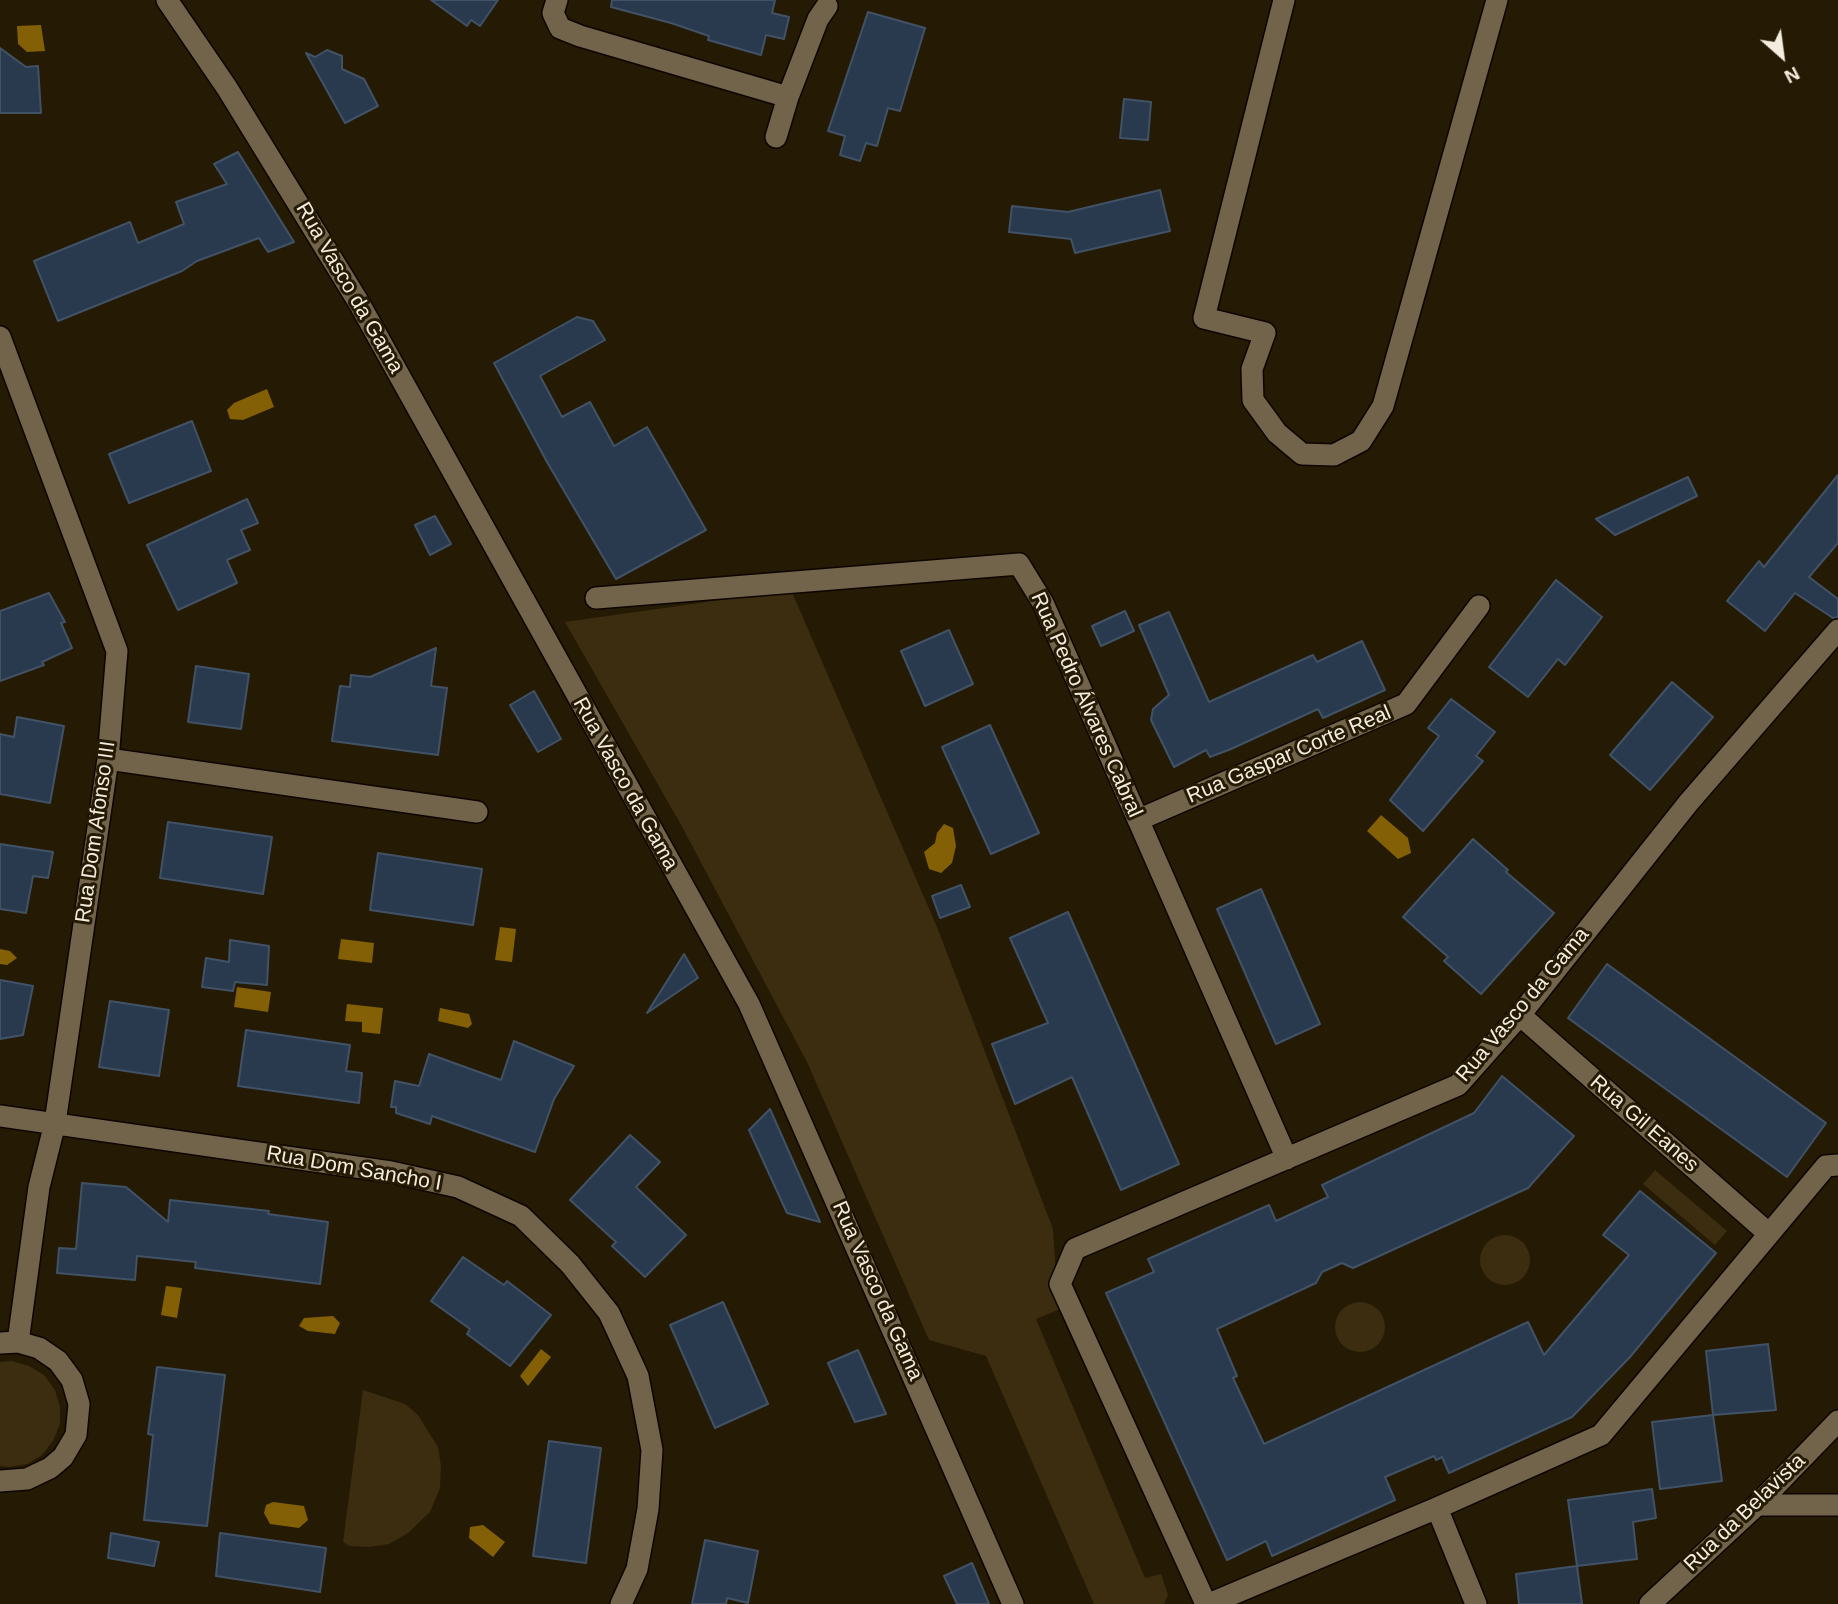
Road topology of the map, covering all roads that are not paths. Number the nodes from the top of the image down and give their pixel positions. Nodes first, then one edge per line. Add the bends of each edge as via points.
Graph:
1 (167, 0) edge
2 (557, 0) edge
3 (1284, 0) edge
4 (1497, 0) edge
5 (827, 6) dead end
6 (788, 97) junction
7 (776, 137) dead end
8 (0, 337) edge
9 (596, 598) dead end
10 (1479, 606) dead end
11 (1838, 630) edge
12 (108, 759) junction
13 (477, 812) dead end
14 (1138, 820) junction
15 (1520, 1015) junction
16 (0, 1115) edge
17 (55, 1123) junction
18 (1287, 1159) junction
19 (1838, 1165) edge
20 (1768, 1233) junction
21 (9, 1343) edge
22 (1838, 1421) edge
23 (0, 1481) edge
24 (1838, 1504) edge
25 (1756, 1506) junction
26 (1437, 1508) junction
27 (621, 1604) edge
28 (1013, 1604) edge
29 (1208, 1604) edge
30 (1476, 1604) edge
31 (1650, 1604) edge

1 - 28 street, Rua Vasco da Gama via 227,88 359,303 749,1004
2 - 6 street via 553,13 560,28
3 - 4 street via 1204,318 1265,333 1252,369 1253,400 1277,433 1302,454 1334,455 1361,441 1384,406
5 - 6 street
6 - 7 street
8 - 12 street, Rua Dom Afonso III via 117,651
9 - 14 street, Rua Pedro Álvares Cabral via 1019,564 1043,603
10 - 14 street, Rua Gaspar Corte Real via 1406,704
11 - 15 street, Rua Vasco da Gama via 1689,803
12 - 13 street
12 - 17 street, Rua Dom Afonso III
14 - 18 street, Rua Pedro Álvares Cabral
15 - 18 street, Rua Vasco da Gama via 1458,1085
15 - 20 street, Rua Gil Eanes
16 - 17 street, Rua Dom Sancho I
17 - 21 street, Rua Dom Afonso III
17 - 27 street, Rua Dom Sancho I via 391,1172 458,1187 521,1216 570,1264 609,1313 638,1376 652,1450 648,1509 637,1569
18 - 29 street, Rua Vasco da Gama via 1075,1249 1060,1284
19 - 20 street via 1826,1166
20 - 26 street via 1601,1435
21 - 23 street via 39,1348 58,1361 72,1380 79,1404 76,1435 63,1457 27,1479
22 - 25 street, Rua da Belavista
24 - 25 street
25 - 31 street, Rua da Belavista
26 - 29 street
26 - 30 street

